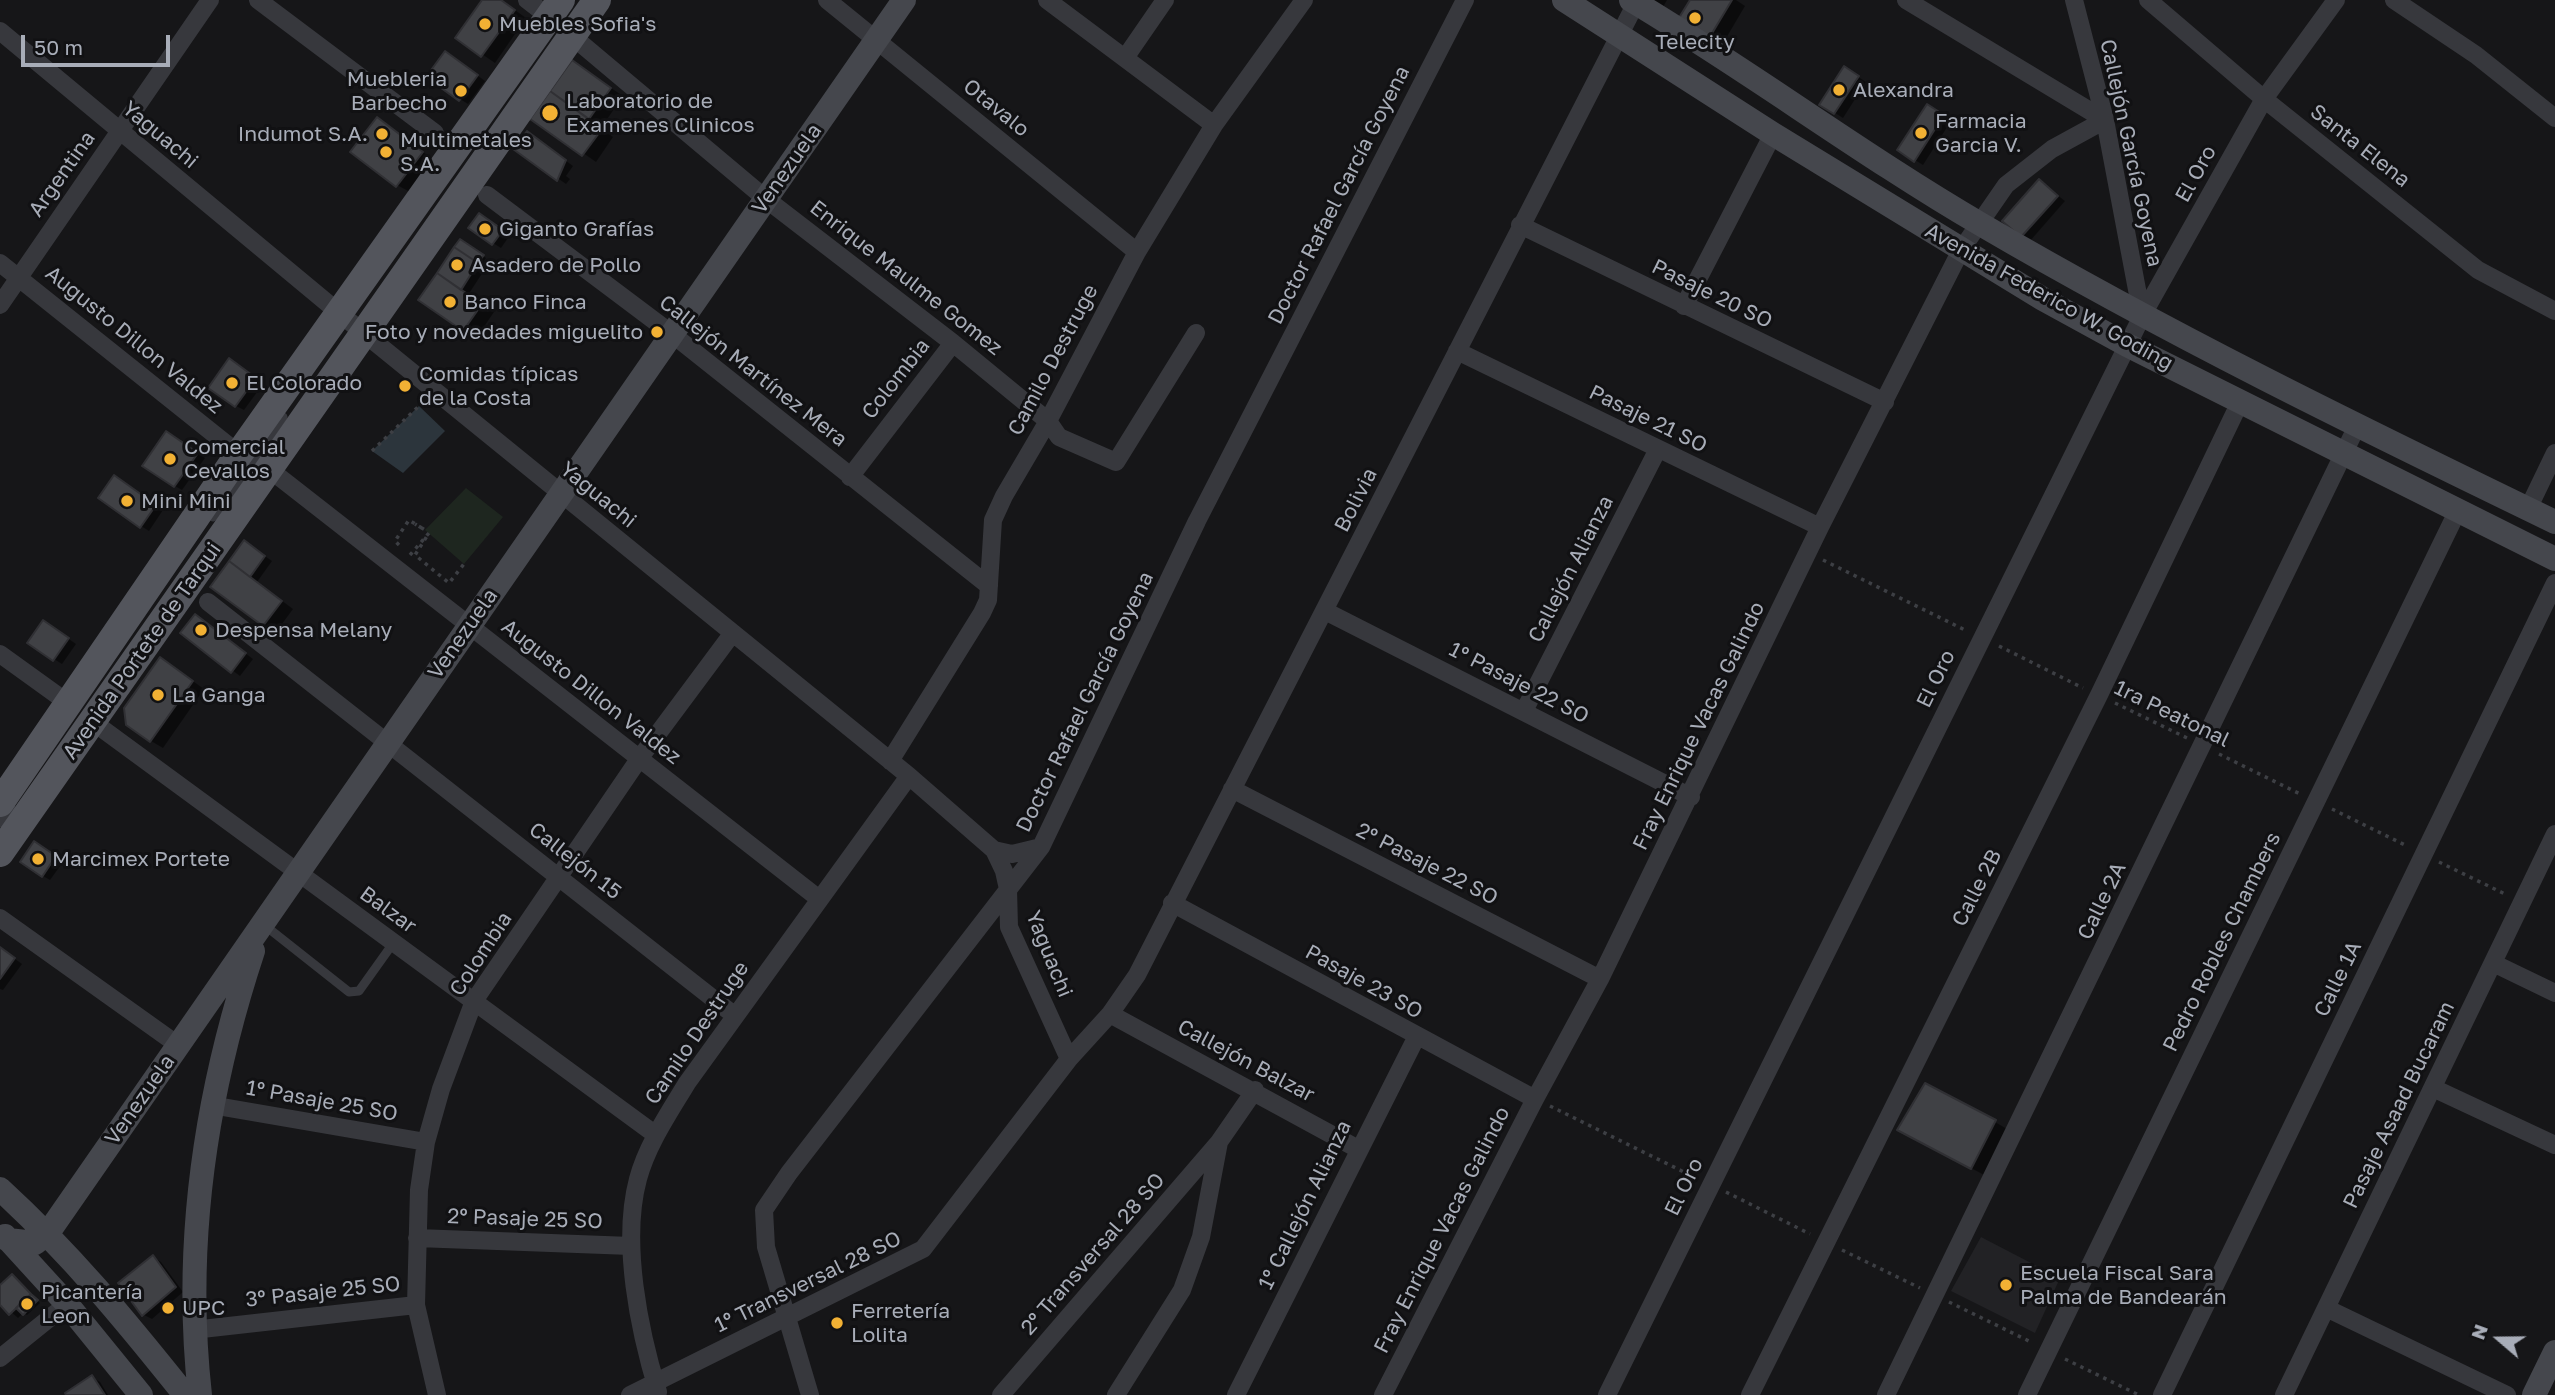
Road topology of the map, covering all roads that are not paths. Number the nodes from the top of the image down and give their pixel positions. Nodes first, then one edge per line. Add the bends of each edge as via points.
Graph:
1 (210, 0) edge
2 (258, 0) edge
3 (588, 0) edge
4 (597, 0) edge
5 (827, 0) edge
6 (904, 0) edge
7 (1047, 0) edge
8 (1165, 0) edge
9 (1304, 0) edge
10 (1465, 0) edge
11 (1906, 0) edge
12 (2074, 0) edge
13 (2148, 0) edge
14 (2336, 0) edge
15 (2394, 0) edge
16 (1569, 2) edge
17 (1634, 2) edge
18 (546, 6) edge
19 (1924, 7) edge
20 (0, 31) edge
21 (1618, 35) junction
22 (572, 36) junction
23 (876, 41) junction
24 (1125, 58) junction
25 (2263, 99) junction
26 (2555, 118) edge
27 (2105, 120) junction
28 (1214, 125) junction
29 (120, 131) junction
30 (435, 133) dead end
31 (1773, 134) junction
32 (486, 195) dead end
33 (766, 199) junction
34 (1979, 223) junction
35 (1520, 225) junction
36 (1961, 250) junction
37 (1137, 252) junction
38 (0, 263) edge
39 (20, 277) junction
40 (0, 305) edge
41 (1684, 306) junction
42 (2555, 311) edge
43 (2142, 316) junction
44 (352, 324) junction
45 (1196, 332) dead end
46 (672, 334) junction
47 (953, 343) junction
48 (2127, 345) junction
49 (1457, 351) junction
50 (2241, 400) junction
51 (1885, 402) junction
52 (285, 412) dead end
53 (1048, 421) junction
54 (2357, 426) junction
55 (1658, 449) junction
56 (2555, 453) edge
57 (239, 454) junction
58 (2344, 454) junction
59 (269, 469) junction
60 (850, 477) junction
61 (560, 494) junction
62 (2528, 509) junction
63 (2458, 510) junction
64 (2555, 522) edge
65 (206, 527) dead end
66 (1820, 527) junction
67 (2555, 559) edge
68 (2555, 583) edge
69 (989, 586) junction
70 (208, 601) dead end
71 (1325, 611) junction
72 (469, 625) junction
73 (732, 635) junction
74 (0, 654) edge
75 (68, 703) junction
76 (1524, 711) junction
77 (93, 722) junction
78 (387, 743) junction
79 (639, 759) junction
80 (890, 761) junction
81 (909, 776) junction
82 (1232, 789) junction
83 (1691, 797) junction
84 (8, 801) edge
85 (0, 823) edge
86 (2555, 834) edge
87 (0, 843) edge
88 (1041, 847) junction
89 (994, 850) junction
90 (0, 853) edge
91 (298, 872) junction
92 (559, 878) junction
93 (1009, 889) junction
94 (818, 898) junction
95 (1172, 903) junction
96 (0, 918) edge
97 (262, 923) junction
98 (394, 942) junction
99 (2493, 963) junction
100 (1600, 979) junction
101 (2555, 993) edge
102 (474, 1001) junction
103 (1110, 1014) junction
104 (734, 1015) junction
105 (1416, 1036) junction
106 (178, 1045) junction
107 (1069, 1059) junction
108 (2433, 1088) junction
109 (1255, 1090) junction
110 (1535, 1099) junction
111 (211, 1105) junction
112 (656, 1135) junction
113 (426, 1142) junction
114 (1219, 1142) junction
115 (2555, 1145) edge
116 (1358, 1149) junction
117 (0, 1189) edge
118 (48, 1233) junction
119 (4, 1236) edge
120 (417, 1238) junction
121 (631, 1246) junction
122 (67, 1304) junction
123 (416, 1305) junction
124 (2326, 1308) junction
125 (787, 1317) junction
126 (193, 1330) junction
127 (2555, 1352) edge
128 (0, 1357) edge
129 (658, 1389) edge
130 (141, 1395) edge
131 (185, 1395) edge
132 (200, 1395) edge
133 (437, 1395) edge
134 (630, 1395) edge
135 (810, 1395) edge
136 (1001, 1395) edge
137 (1116, 1395) edge
138 (1236, 1395) edge
139 (1383, 1395) edge
140 (1606, 1395) edge
141 (1750, 1395) edge
142 (1886, 1395) edge
143 (2026, 1395) edge
144 (2162, 1395) edge
145 (2284, 1395) edge
146 (2507, 1395) edge
147 (2533, 1395) edge

1 - 29 street, Argentina
2 - 30 street
3 - 44 lane, Avenida Portete de Tarqui
4 - 22 main road, Avenida Portete de Tarqui
5 - 23 street, Otavalo
6 - 23 street, Venezuela
7 - 24 street
8 - 24 street
9 - 28 street, Camilo Destruge
10 - 88 street, Doctor Rafael García Goyena via 1197,521
11 - 19 street
12 - 27 street, Callejón García Goyena
13 - 25 street, Santa Elena
14 - 25 street, El Oro
15 - 26 street via 2476,55
16 - 21 street, Avenida Federico W. Goding
17 - 21 street, Bolivia
17 - 34 street, Avenida Federico W. Goding
18 - 44 main road, Avenida Portete de Tarqui
19 - 27 street
20 - 29 street, Yaguachi
21 - 31 street, Avenida Federico W. Goding
21 - 35 street, Bolivia
22 - 33 street, Enrique Maulme Gomez
22 - 44 main road, Avenida Portete de Tarqui
23 - 33 street, Venezuela
23 - 37 street, Otavalo
24 - 28 street
25 - 42 street, Santa Elena via 2478,270
25 - 43 street, El Oro
27 - 34 street, Fray Enrique Vacas Galindo via 2052,149 2007,185
27 - 43 street, Callejón García Goyena
28 - 37 street, Camilo Destruge
29 - 39 street, Argentina
29 - 44 street, Yaguachi
31 - 36 street, Avenida Federico W. Goding
31 - 41 street
32 - 46 street, Callejón Martínez Mera
33 - 46 street, Venezuela
33 - 47 street, Enrique Maulme Gomez
34 - 36 street, Fray Enrique Vacas Galindo
34 - 43 street, Avenida Federico W. Goding
35 - 41 street, Pasaje 20 SO
35 - 49 street, Bolivia
36 - 48 street, Avenida Federico W. Goding
36 - 51 street, Fray Enrique Vacas Galindo
37 - 53 street, Camilo Destruge
38 - 39 street, Augusto Dillon Valdez
39 - 40 street, Argentina
39 - 57 street, Augusto Dillon Valdez
41 - 51 street, Pasaje 20 SO
43 - 48 street, El Oro
43 - 54 street, Avenida Federico W. Goding
44 - 57 main road, Avenida Portete de Tarqui
44 - 59 main road, Avenida Portete de Tarqui
44 - 61 street, Yaguachi
44 - 87 lane, Avenida Portete de Tarqui
45 - 53 street, Enrique Maulme Gomez via 1120,459 1112,461 1059,437
46 - 60 street, Callejón Martínez Mera
46 - 61 street, Venezuela
47 - 53 street, Enrique Maulme Gomez
47 - 60 street, Colombia
48 - 50 street, Avenida Federico W. Goding
48 - 140 street, El Oro
49 - 55 street, Pasaje 21 SO
49 - 71 street, Bolivia
50 - 58 street, Avenida Federico W. Goding
50 - 141 street, Calle 2B
51 - 66 street, Fray Enrique Vacas Galindo
52 - 65 lane, Avenida Portete de Tarqui
53 - 69 street, Camilo Destruge via 993,520
54 - 58 street, Calle 2A
54 - 62 street
55 - 66 street, Pasaje 21 SO
55 - 76 street, Callejón Alianza
56 - 62 street
57 - 75 main road, Avenida Portete de Tarqui
58 - 63 street, Avenida Federico W. Goding
58 - 142 street, Calle 2A
59 - 72 street, Augusto Dillon Valdez
59 - 77 main road, Avenida Portete de Tarqui
60 - 69 street, Callejón Martínez Mera
61 - 72 street, Venezuela
61 - 73 street, Yaguachi
62 - 64 street
63 - 67 street, Avenida Federico W. Goding
63 - 143 street, Pedro Robles Chambers
66 - 83 street, Fray Enrique Vacas Galindo
68 - 144 street, Calle 1A
69 - 80 street, Camilo Destruge via 982,614
70 - 78 street, Callejón 15
71 - 76 street, 1º Pasaje 22 SO
71 - 82 street, Bolivia
72 - 78 street, Venezuela
72 - 79 street, Augusto Dillon Valdez
73 - 79 street, Colombia
73 - 80 street, Yaguachi
74 - 75 street
75 - 84 main road, Avenida Portete de Tarqui
76 - 83 street, 1º Pasaje 22 SO
77 - 90 main road, Avenida Portete de Tarqui
77 - 91 street, Balzar
78 - 91 street, Venezuela
78 - 92 street, Callejón 15
79 - 92 street, Colombia
79 - 94 street, Augusto Dillon Valdez
80 - 81 street, Yaguachi
81 - 89 street, Yaguachi
81 - 94 street, Camilo Destruge
82 - 95 street, Bolivia
82 - 100 street, 2º Pasaje 22 SO
83 - 100 street, Fray Enrique Vacas Galindo
84 - 85 lane, Avenida Portete de Tarqui
86 - 99 street, Pasaje Asaad Bucaram
88 - 89 street via 1012,854
88 - 93 street, Doctor Rafael García Goyena
89 - 93 street, Yaguachi
91 - 97 street, Venezuela
91 - 98 street, Balzar
92 - 102 street, Colombia
92 - 104 street, Callejón 15
93 - 107 street, Yaguachi via 1009,927
93 - 125 street, Doctor Rafael García Goyena via 764,1210 766,1247
94 - 104 street, Camilo Destruge
95 - 103 street, Bolivia via 1137,975
95 - 105 street, Pasaje 23 SO
96 - 106 street
97 - 98 lane via 349,992 359,991
97 - 106 street, Venezuela
97 - 111 street via 232,1013
98 - 102 street, Balzar
99 - 101 street
99 - 108 street, Pasaje Asaad Bucaram
100 - 110 street, Fray Enrique Vacas Galindo
102 - 112 street, Balzar
102 - 113 street, Colombia
103 - 107 street, 1º Transversal 28 SO
103 - 109 street, Callejón Balzar
104 - 112 street, Camilo Destruge
105 - 110 street, Pasaje 23 SO
105 - 116 street, 1º Callejón Alianza
106 - 118 street, Venezuela
107 - 125 street, 1º Transversal 28 SO via 923,1250
108 - 115 street
108 - 124 street, Pasaje Asaad Bucaram
109 - 114 street, 2º Transversal 28 SO
109 - 116 street, Callejón Balzar
110 - 139 street, Fray Enrique Vacas Galindo
111 - 113 street, 1º Pasaje 25 SO
111 - 126 street via 200,1180
112 - 121 street, Camilo Destruge via 638,1177
113 - 120 street, Colombia
114 - 136 street, 2º Transversal 28 SO
114 - 137 street via 1201,1237 1182,1290
116 - 138 street, 1º Callejón Alianza
117 - 118 street
118 - 119 street via 35,1243
118 - 131 street via 93,1280
119 - 122 street
120 - 121 street, 2º Pasaje 25 SO
120 - 123 street, Colombia
121 - 129 street, Camilo Destruge
122 - 128 street
122 - 130 street
123 - 126 street, 3º Pasaje 25 SO
123 - 133 street, Colombia
124 - 145 street, Pasaje Asaad Bucaram
124 - 146 street
125 - 129 street, 1º Transversal 28 SO
125 - 135 street, Doctor Rafael García Goyena
126 - 132 street
127 - 147 street
129 - 134 street, 1º Transversal 28 SO

